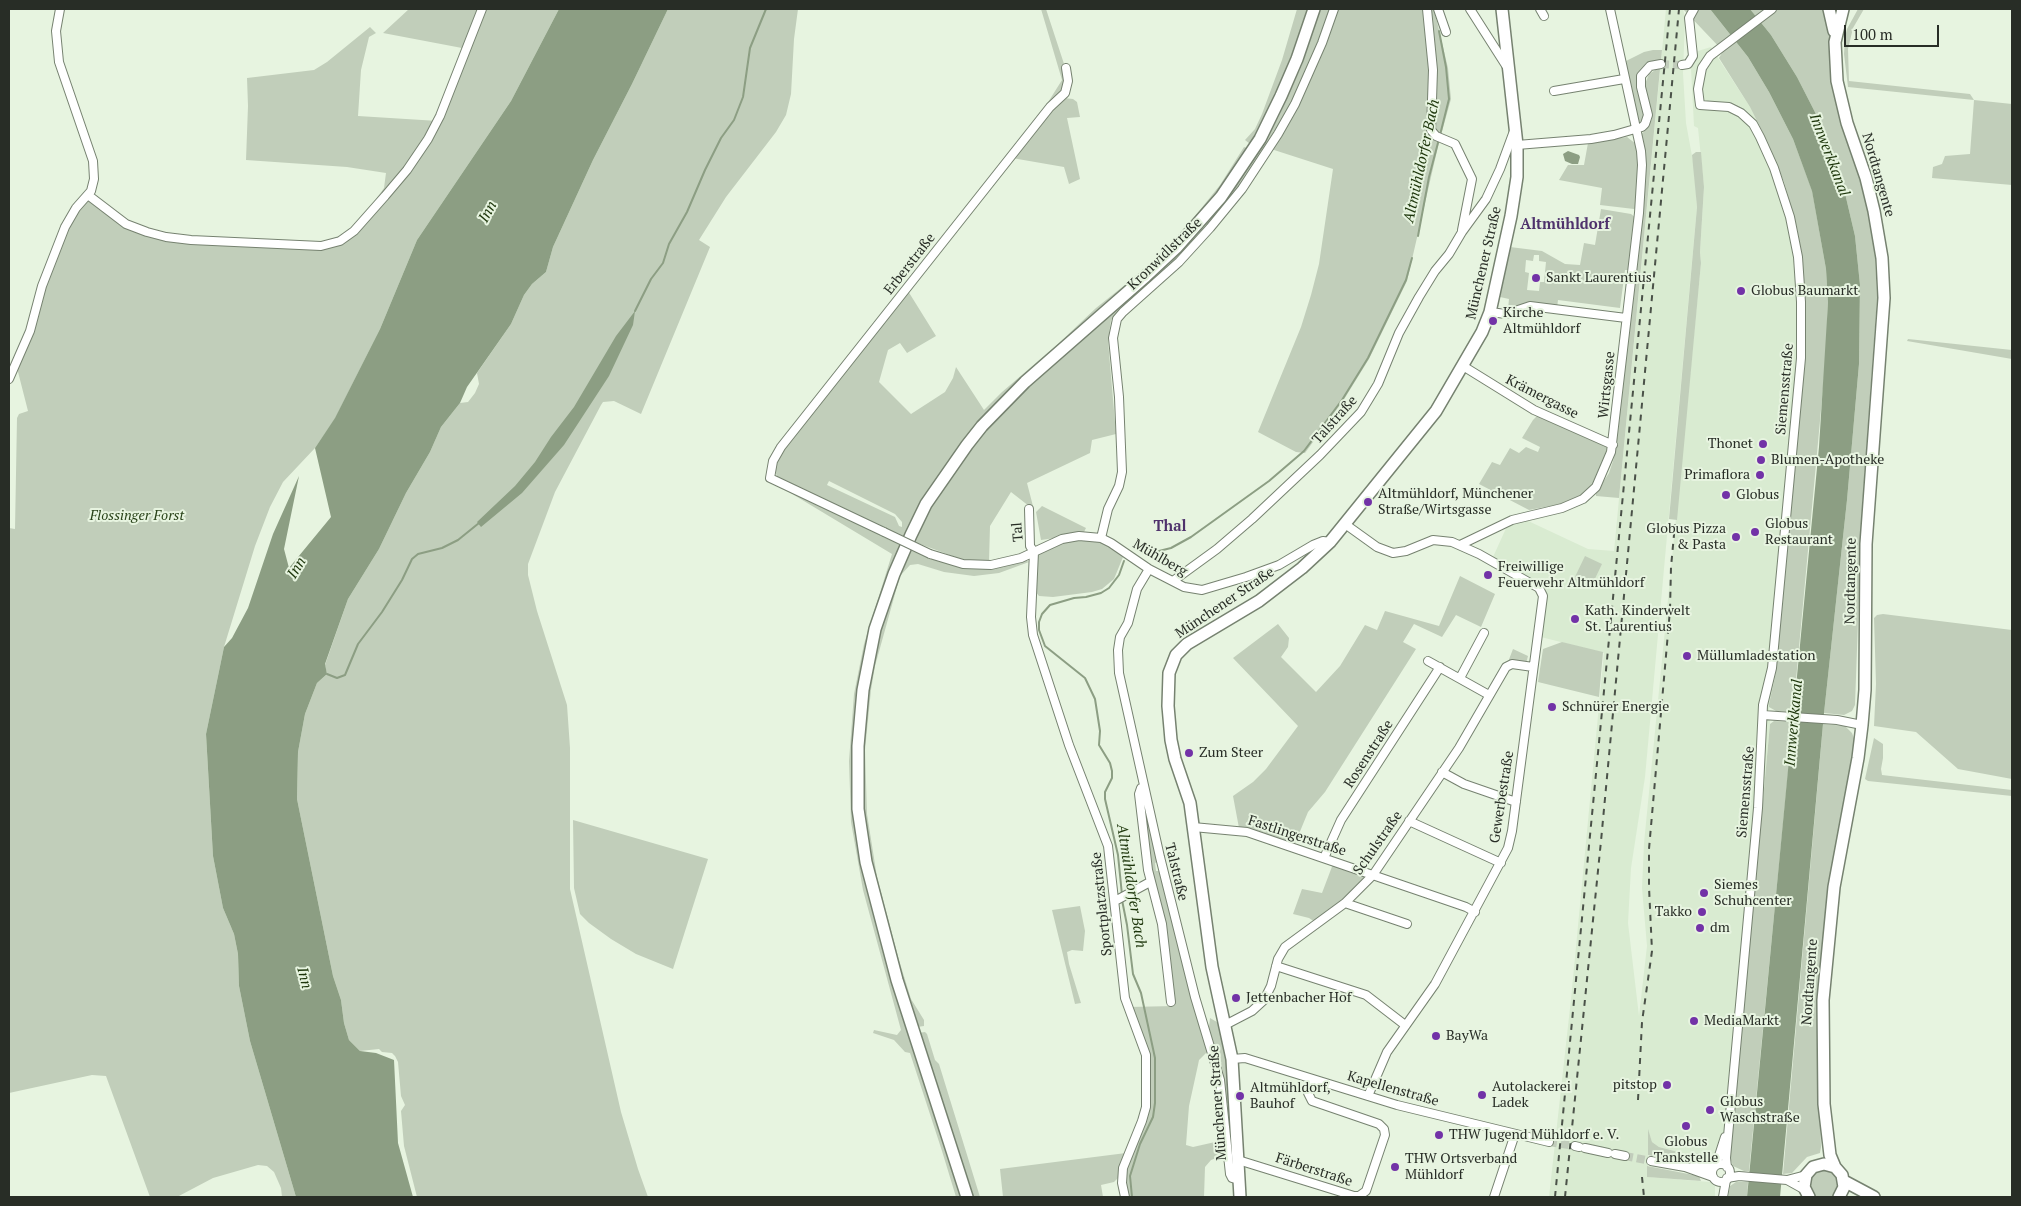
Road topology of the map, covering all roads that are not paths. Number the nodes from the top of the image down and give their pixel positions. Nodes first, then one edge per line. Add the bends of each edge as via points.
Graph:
1 (60, 9) edge
2 (482, 9) edge
3 (1314, 9) edge
4 (1334, 9) edge
5 (1427, 9) edge
6 (1438, 9) edge
7 (1470, 9) edge
8 (1502, 9) edge
9 (1610, 9) edge
10 (1694, 9) edge
11 (1772, 9) edge
12 (1829, 9) edge
13 (1842, 9) edge
14 (1446, 32) dead end
15 (1835, 42) junction
16 (1661, 64) tunnel mouth
17 (1682, 65) dead end
18 (1507, 67) junction
19 (1066, 68) dead end
20 (1624, 78) junction
21 (1554, 90) dead end
22 (1515, 129) junction
23 (1635, 130) junction
24 (1517, 145) junction
25 (88, 195) junction
26 (1462, 232) junction
27 (1490, 312) junction
28 (1626, 318) junction
29 (1463, 366) junction
30 (9, 379) edge
31 (1613, 445) junction
32 (770, 478) joint
33 (1029, 509) dead end
34 (1345, 524) junction
35 (1101, 538) junction
36 (1330, 542) junction
37 (1460, 545) junction
38 (1034, 552) junction
39 (1149, 569) junction
40 (1173, 581) junction
41 (1484, 633) dead end
42 (1428, 661) dead end
43 (1534, 667) junction
44 (1440, 668) junction
45 (1460, 678) junction
46 (1489, 695) junction
47 (1764, 715) junction
48 (1862, 725) junction
49 (1442, 772) junction
50 (1143, 787) junction
51 (1516, 802) junction
52 (1408, 821) junction
53 (1193, 827) junction
54 (1324, 858) junction
55 (1501, 863) junction
56 (1373, 875) junction
57 (1150, 882) junction
58 (1116, 900) junction
59 (1344, 903) junction
60 (1475, 912) junction
61 (1408, 924) dead end
62 (1276, 966) junction
63 (1171, 1002) dead end
64 (1226, 1025) junction
65 (1405, 1025) junction
66 (1232, 1058) junction
67 (1311, 1079) junction
68 (1368, 1096) junction
69 (1730, 1114) junction
70 (1825, 1123) junction
71 (1515, 1134) junction
72 (1549, 1142) tunnel mouth
73 (1580, 1147) tunnel mouth
74 (1625, 1156) tunnel mouth
75 (1238, 1160) junction
76 (1651, 1161) tunnel mouth
77 (1818, 1165) junction
78 (1715, 1166) junction
79 (1835, 1167) junction
80 (1685, 1168) junction
81 (1728, 1168) junction
82 (1739, 1176) junction
83 (1806, 1176) junction
84 (1715, 1179) junction
85 (1726, 1179) junction
86 (1239, 1180) junction
87 (1786, 1180) junction
88 (1844, 1181) junction
89 (1807, 1194) edge
90 (967, 1197) edge
91 (1125, 1197) edge
92 (1240, 1197) edge
93 (1494, 1197) edge
94 (1721, 1197) edge
95 (1840, 1197) edge
96 (1873, 1197) edge

1 - 25 street via 56,31 59,62 94,168
2 - 25 street via 428,139 385,196 354,231 340,241 321,246 166,236 126,224
3 - 90 main road via 1281,96 1252,151 1221,197 1176,248 1025,382 967,445 926,504 894,574 875,629 863,690 858,746 858,802 866,862 897,980
4 - 35 street, Kronwidlstraße via 1295,104 1242,189 1179,262 1117,319 1113,338 1122,472
5 - 26 street, Talstraße via 1433,70 1432,132 1456,146 1472,179
6 - 14 street
7 - 18 street
8 - 18 main road, Münchener Straße
9 - 20 street, Wirtsgasse
10 - 17 street via 1689,18 1693,56 1688,64
11 - 47 street, Siemensstraße via 1710,56 1702,68 1699,85 1699,104 1729,107 1741,112 1753,124 1783,193 1795,239 1799,273 1801,358 1771,672
12 - 15 main road, Nordtangente
13 - 15 main road, Nordtangente
15 - 48 main road, Nordtangente via 1841,104 1873,203 1884,282 1866,544
16 - 23 street via 1650,66 1641,76 1648,115 1645,124
18 - 22 main road, Münchener Straße
19 - 32 street, Erberstraße via 1068,81 1065,93 1050,107 781,447 773,461
20 - 21 street
20 - 23 street, Wirtsgasse
22 - 24 main road, Münchener Straße
22 - 26 street, Talstraße via 1486,199
23 - 24 street via 1591,139
23 - 28 street, Wirtsgasse via 1642,173
24 - 27 main road, Münchener Straße via 1514,197
25 - 30 street via 65,227 45,278 30,331
26 - 40 street, Talstraße via 1419,297 1378,384 1356,418 1252,519
27 - 28 street via 1506,314 1530,306
27 - 29 main road, Münchener Straße
28 - 31 street, Wirtsgasse
29 - 31 street, Krämergasse via 1534,410
29 - 34 main road, Münchener Straße via 1436,411
31 - 37 street, Wirtsgasse via 1600,481 1583,499 1562,508 1512,520
32 - 38 street, Mühlberg, bridge via 930,554 963,564 1010,562
33 - 38 street, Tal via 1030,546
34 - 36 main road, Münchener Straße
34 - 37 street via 1377,547 1390,552 1406,551 1433,540
35 - 38 street, Mühlberg via 1079,536 1062,539
35 - 39 street, Mühlberg
36 - 40 street, Mühlberg via 1324,541 1279,565 1216,587 1195,590
36 - 53 main road, Münchener Straße via 1259,601 1191,640 1174,660 1169,673 1170,730 1175,760 1188,794
37 - 43 street, Gewerbestraße via 1542,591
38 - 58 street, Sportplatzstraße via 1030,617 1033,635 1108,846
39 - 40 street, Mühlberg
39 - 50 street, Talstraße via 1137,589 1118,650 1119,673
41 - 45 street
42 - 44 street
43 - 46 street, Schulstraße via 1512,664 1506,667
43 - 51 street, Gewerbestraße
44 - 45 street
44 - 54 street, Rosenstraße via 1341,820
45 - 46 street
46 - 49 street, Schulstraße
47 - 48 street
47 - 69 street, Siemensstraße
48 - 70 main road, Nordtangente via 1827,947 1822,1024
49 - 51 street via 1464,784
49 - 52 street, Schulstraße
50 - 57 street via 1139,791
50 - 86 street, Talstraße via 1195,997 1220,1080 1230,1174
51 - 55 street, Gewerbestraße via 1511,840
52 - 55 street
52 - 56 street, Schulstraße
53 - 54 street, Fastlingerstraße via 1248,832
53 - 64 main road, Münchener Straße via 1212,967
54 - 56 street, Fastlingerstraße
55 - 60 street, Gewerbestraße
56 - 59 street, Schulstraße
56 - 60 street, Fastlingerstraße
57 - 58 street
57 - 63 street via 1162,924
58 - 91 street, Sportplatzstraße via 1125,998 1146,1062 1146,1107 1123,1168
59 - 61 street
59 - 62 street, Schulstraße via 1284,947
60 - 65 street, Gewerbestraße via 1435,984
62 - 64 street, Schulstraße via 1264,1000 1252,1011
62 - 65 street via 1366,995
64 - 66 main road, Münchener Straße
65 - 68 street, Gewerbestraße via 1382,1062
66 - 67 street, Kapellenstraße via 1245,1058
66 - 75 main road, Münchener Straße
67 - 68 street, Kapellenstraße
67 - 75 street, Färberstraße via 1308,1093 1312,1101 1379,1124 1384,1129 1385,1135 1366,1191 1354,1196
68 - 71 street, Kapellenstraße
69 - 78 street, Siemensstraße
69 - 81 street, Siemensstraße
70 - 77 main road, Nordtangente
70 - 79 main road, Nordtangente
71 - 72 street, Kapellenstraße
71 - 93 street
73 - 74 street
75 - 86 main road, Münchener Straße
76 - 80 street
77 - 79 main road
77 - 83 main road
78 - 80 street
78 - 81 street via 1723,1164
78 - 84 street via 1712,1172
79 - 88 main road, Nordtangente
80 - 84 street
81 - 82 street
81 - 85 street
82 - 85 street
82 - 87 street
83 - 87 street
83 - 89 main road
84 - 85 street
84 - 94 street
85 - 94 street
86 - 92 main road, Münchener Straße
87 - 89 street
88 - 95 main road
88 - 96 main road
95 - 96 main road

